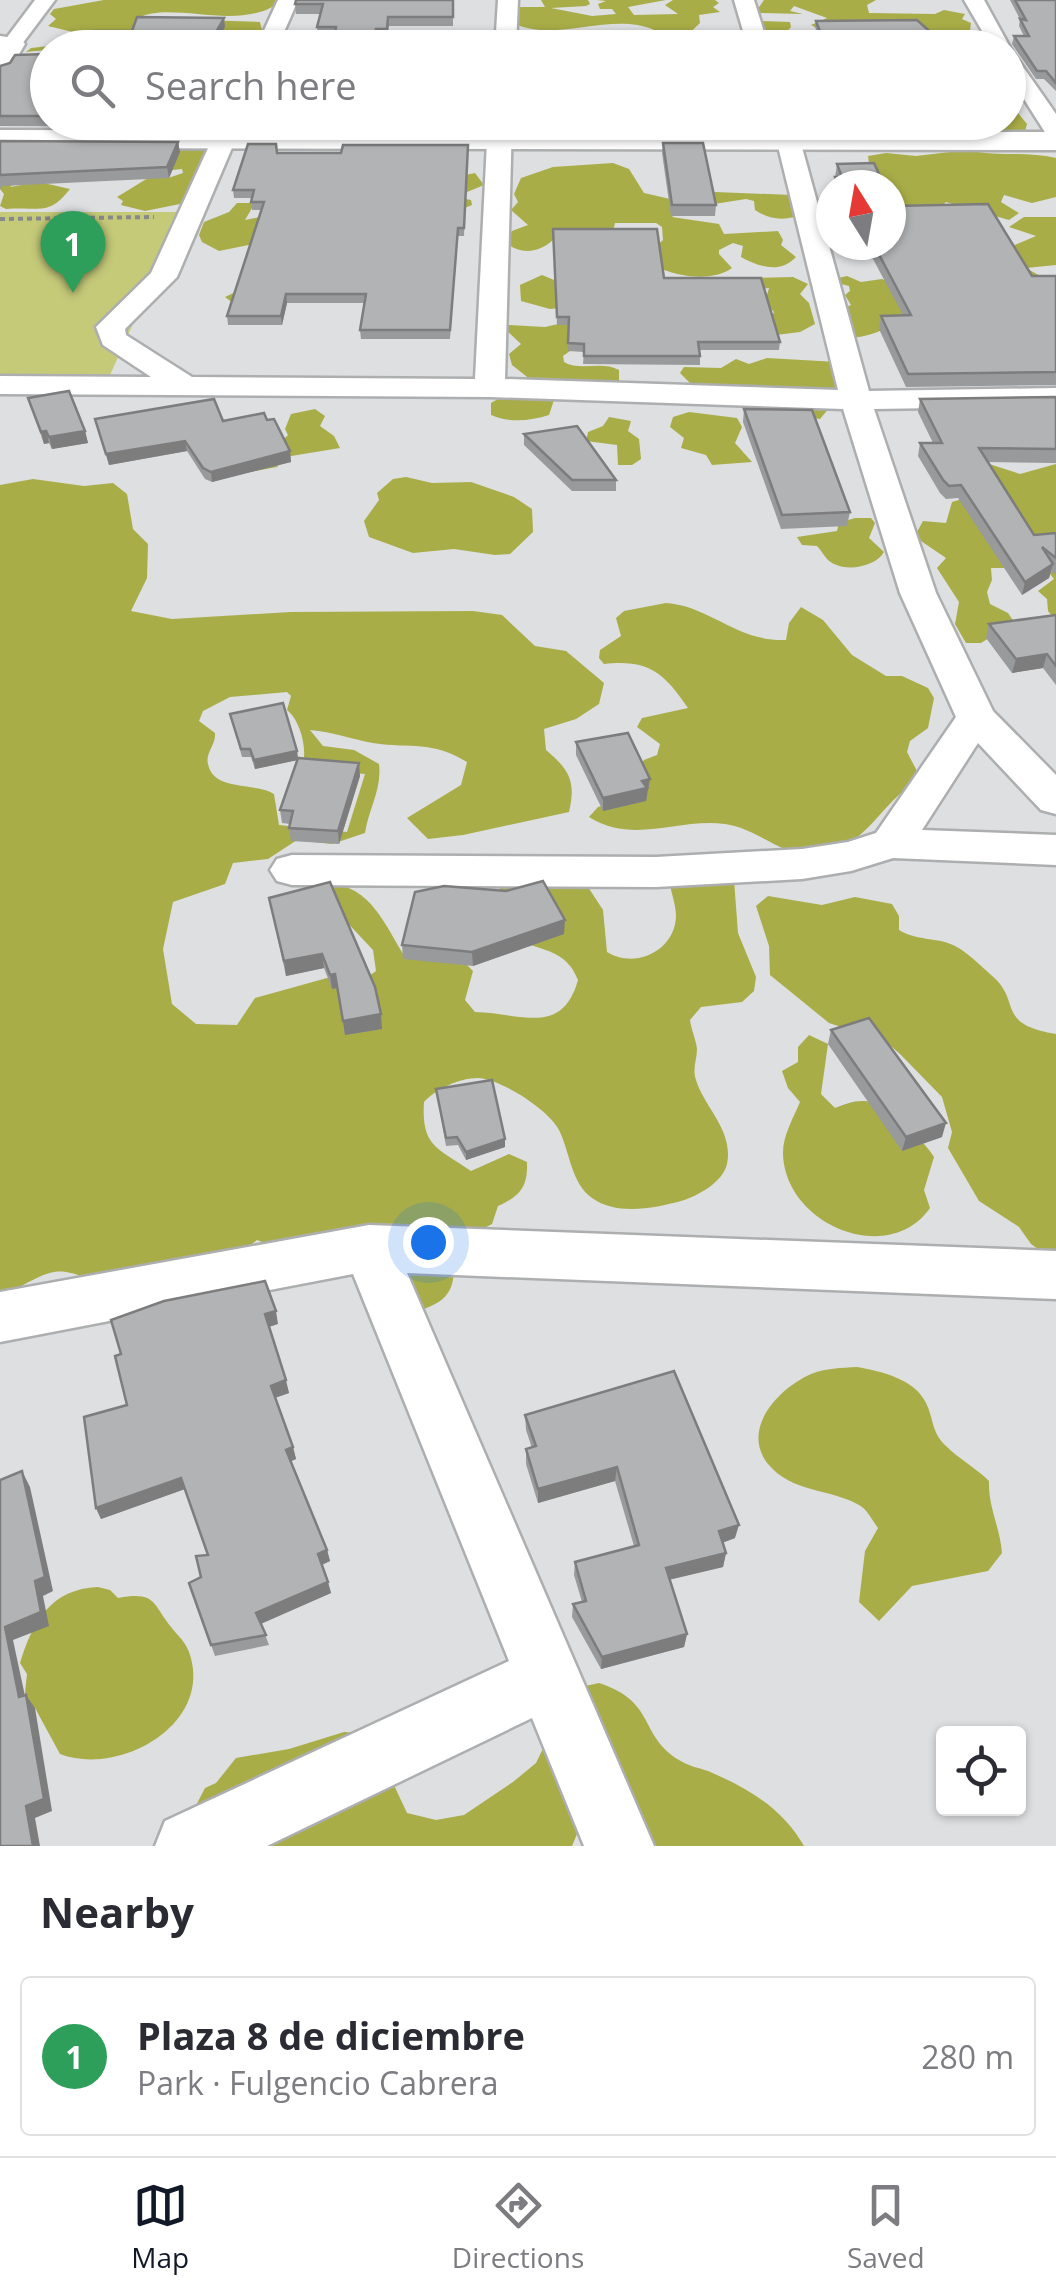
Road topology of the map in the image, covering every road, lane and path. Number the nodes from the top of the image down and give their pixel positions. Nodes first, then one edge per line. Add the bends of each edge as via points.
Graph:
1 (45, 0) edge
2 (288, 0) edge
3 (508, 0) edge
4 (744, 0) edge
5 (974, 0) edge
6 (274, 30) edge
7 (506, 30) edge
8 (753, 30) edge
9 (993, 30) edge
10 (4, 51) edge
11 (1026, 84) edge
12 (1056, 132) edge
13 (1026, 137) edge
14 (30, 138) edge
15 (0, 139) edge
16 (224, 140) edge
17 (500, 140) edge
18 (788, 140) edge
19 (1056, 141) edge
20 (160, 217) dead end
21 (0, 220) edge
22 (0, 385) edge
23 (185, 386) junction
24 (490, 388) junction
25 (1056, 397) edge
26 (859, 400) junction
27 (976, 717) junction
28 (1056, 800) edge
29 (891, 843) junction
30 (1056, 850) edge
31 (292, 870) dead end
32 (370, 1248) junction
33 (1056, 1275) edge
34 (0, 1317) edge
35 (548, 1677) junction
36 (190, 1846) edge
37 (619, 1846) edge

1 - 10 street
2 - 6 street
3 - 7 street
4 - 8 street
5 - 9 street
11 - 12 street
13 - 19 main road
14 - 15 main road
16 - 23 street via 163,277 110,327 112,339
17 - 24 street
18 - 26 street
20 - 21 path
22 - 23 street
23 - 24 street
24 - 26 street
25 - 26 street
26 - 27 street via 918,593
27 - 28 street
27 - 29 street
29 - 30 street
29 - 31 street via 802,864 656,872
32 - 33 street
32 - 34 street
32 - 35 street
35 - 36 street
35 - 37 street

